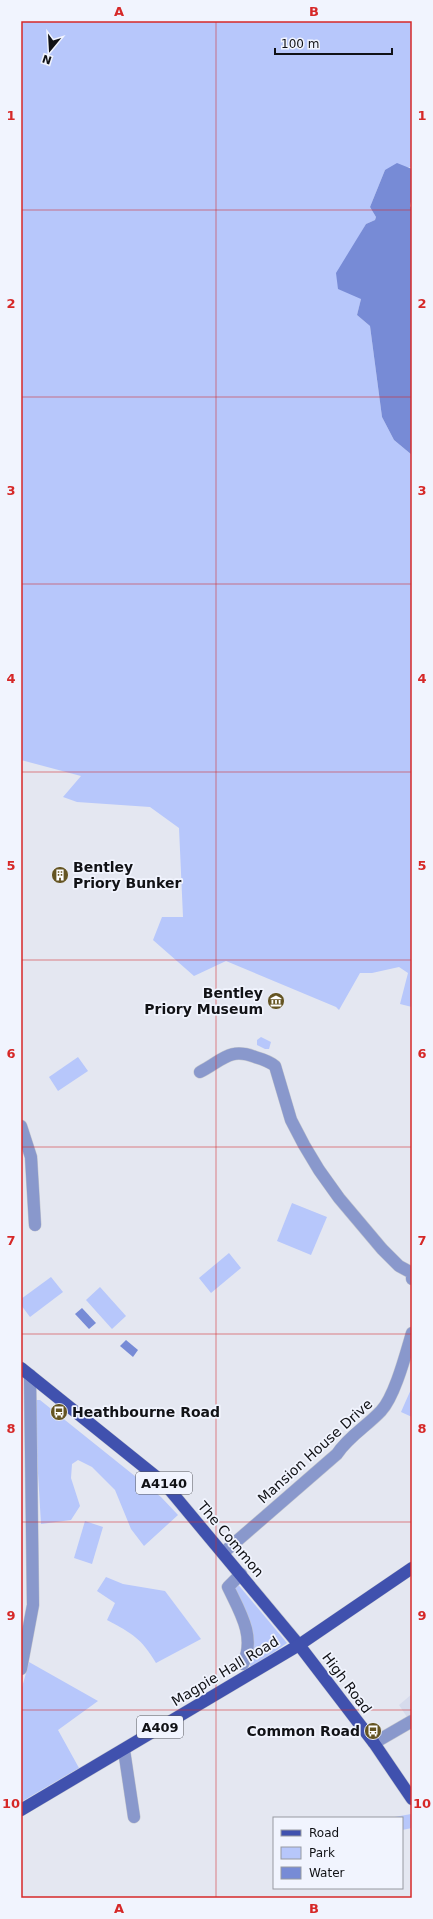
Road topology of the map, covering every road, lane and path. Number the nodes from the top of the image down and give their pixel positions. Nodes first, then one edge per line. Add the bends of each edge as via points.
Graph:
1 (200, 1072) dead end
2 (21, 1126) edge
3 (35, 1225) dead end
4 (412, 1273) edge
5 (412, 1279) edge
6 (412, 1333) edge
7 (26, 1372) edge
8 (223, 1553) junction
9 (412, 1568) edge
10 (241, 1574) junction
11 (299, 1644) junction
12 (243, 1664) dead end
13 (21, 1669) edge
14 (412, 1721) edge
15 (374, 1744) junction
16 (124, 1750) junction
17 (412, 1799) edge
18 (21, 1810) edge
19 (134, 1817) dead end

1 - 4 street via 234,1053 247,1054 274,1066 291,1120 319,1170 382,1249 399,1266
2 - 3 street via 31,1157
4 - 5 street
6 - 8 street, Mansion House Drive via 402,1368 382,1410 343,1444 337,1454
7 - 8 main road, The Common / A4140 via 164,1483
7 - 13 street via 33,1605
8 - 10 main road, The Common / A4140
9 - 11 main road, A409
10 - 11 main road, The Common / A4140
10 - 12 street via 228,1587 242,1616 249,1640 248,1653
11 - 15 main road, High Road / A4140
11 - 16 main road, Magpie Hall Road / A409
14 - 15 street
15 - 17 main road, High Road / A4140
16 - 18 main road, Magpie Hall Road / A409
16 - 19 street

